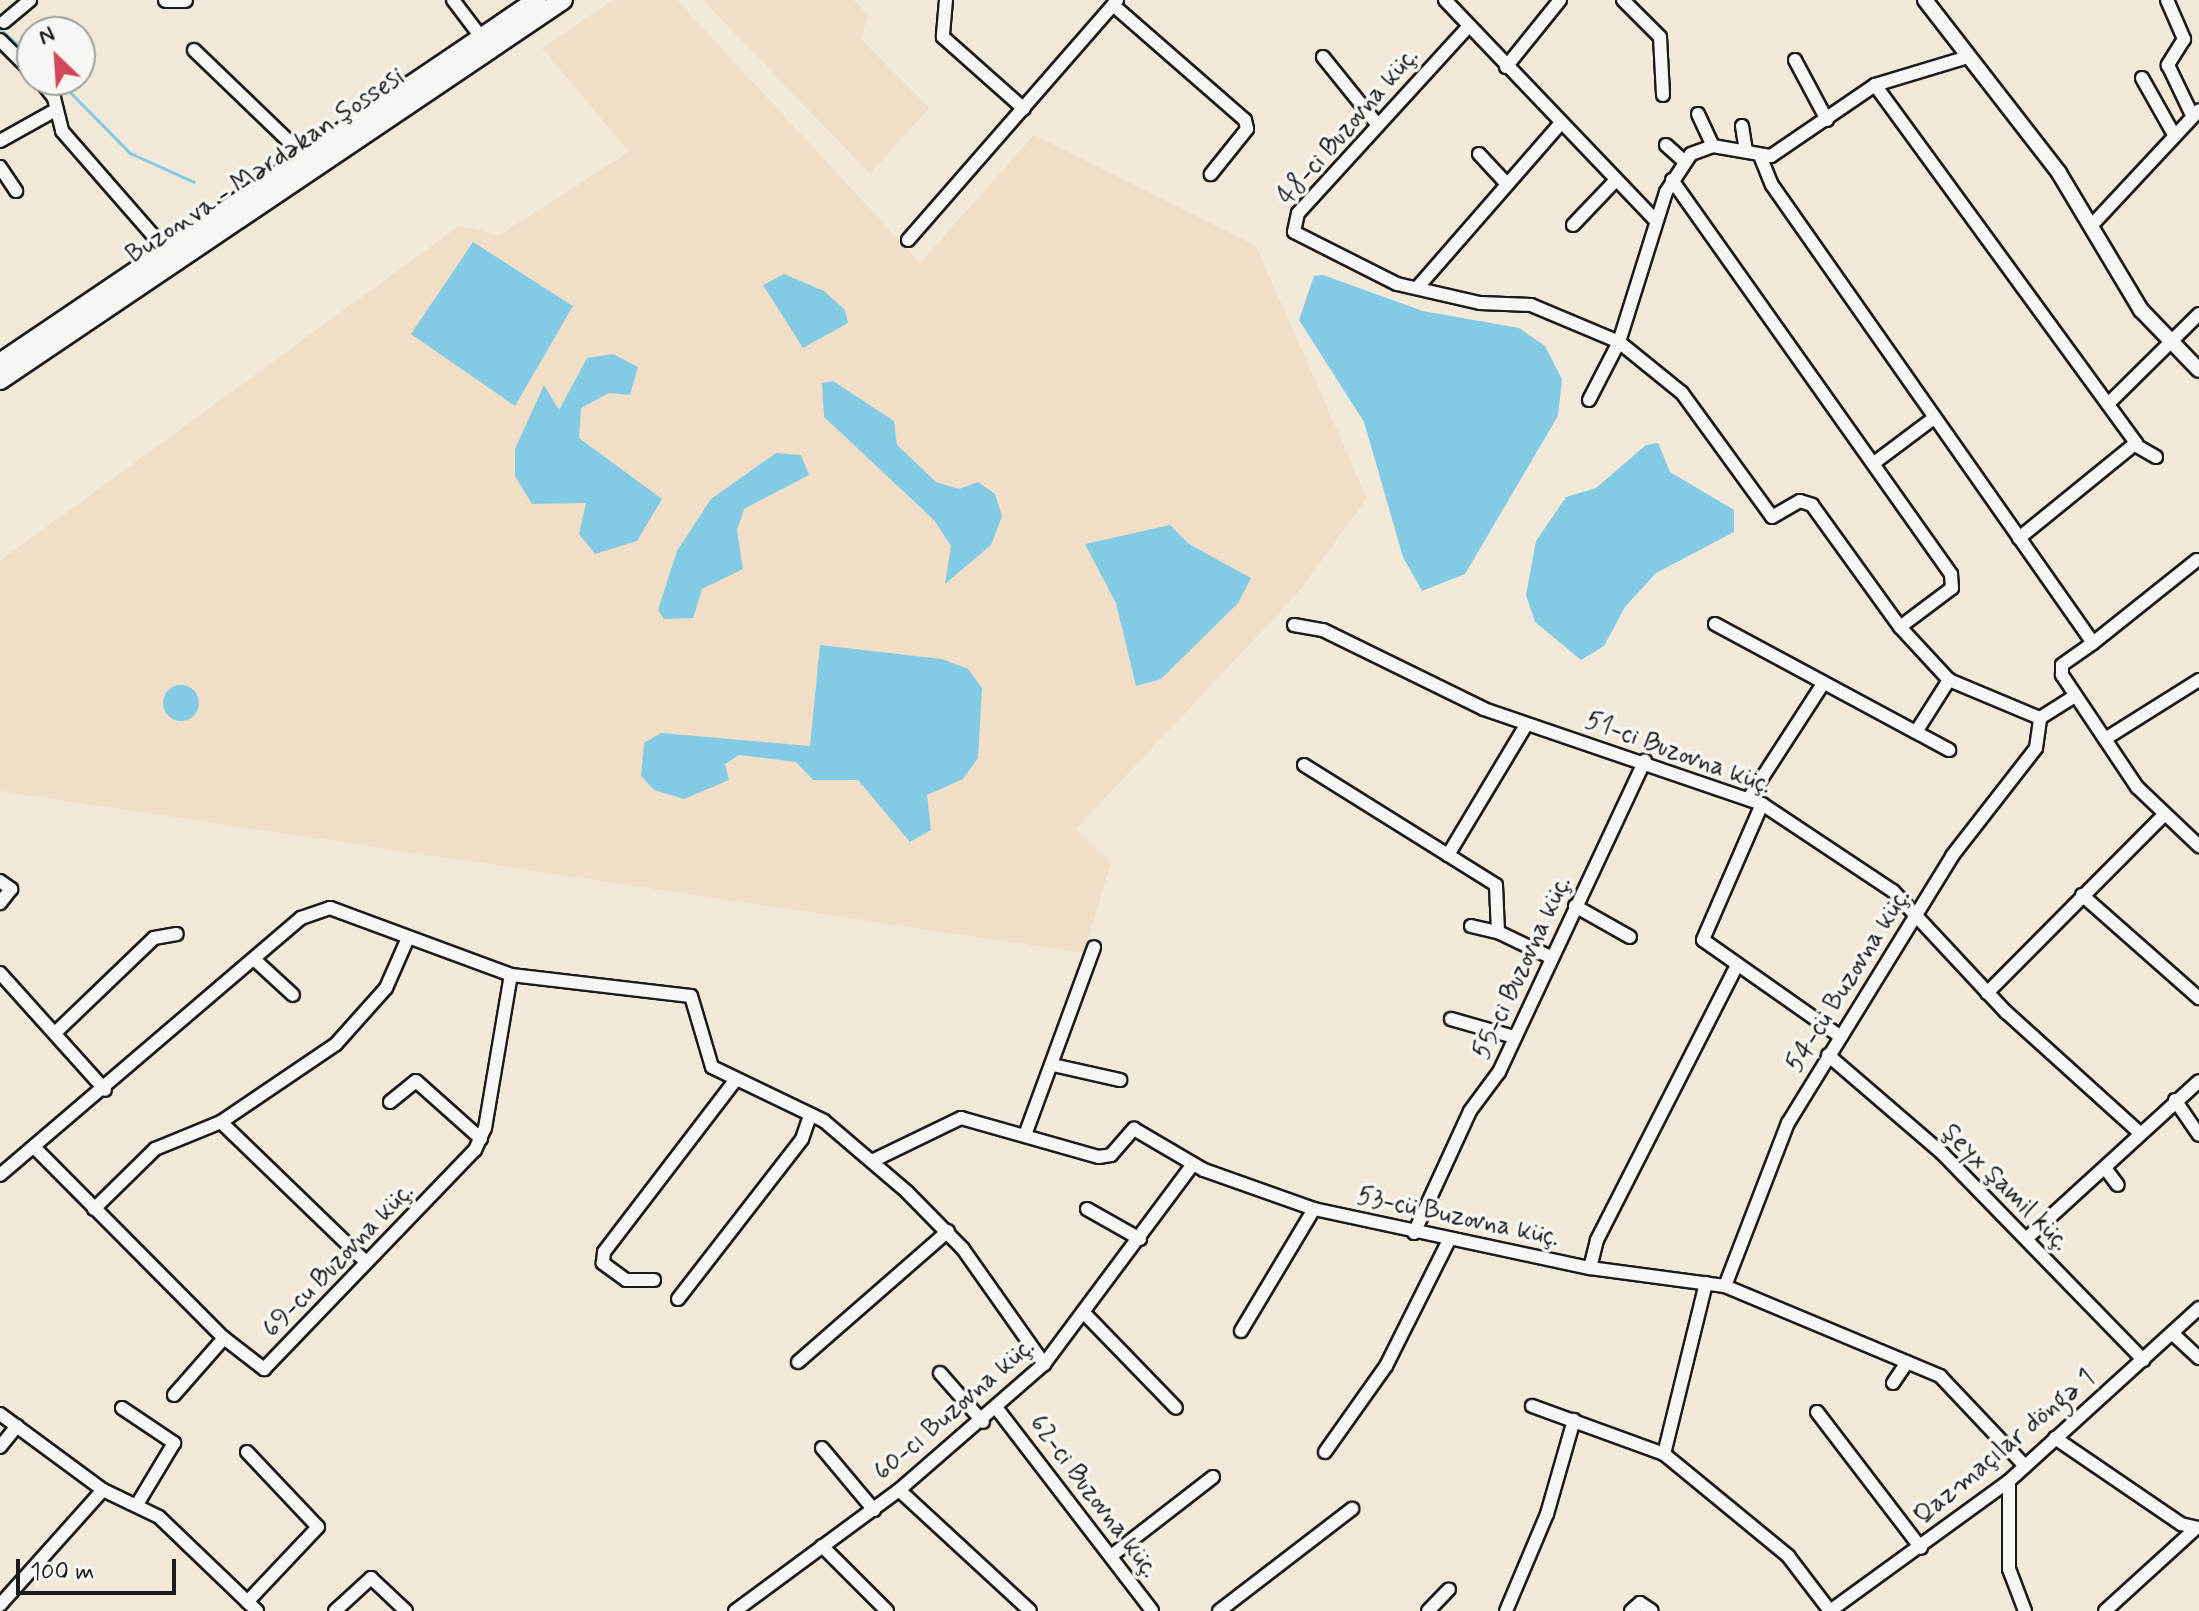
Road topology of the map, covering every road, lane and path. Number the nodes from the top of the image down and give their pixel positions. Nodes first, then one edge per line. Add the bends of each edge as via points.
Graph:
1 (30, 0) edge
2 (166, 0) edge
3 (185, 0) edge
4 (453, 0) edge
5 (537, 0) edge
6 (563, 0) edge
7 (946, 0) edge
8 (1445, 0) edge
9 (1560, 0) edge
10 (1623, 0) edge
11 (1925, 0) edge
12 (2167, 0) edge
13 (1115, 2) edge
14 (4, 22) dead end
15 (1468, 27) junction
16 (481, 37) junction
17 (0, 40) edge
18 (194, 50) dead end
19 (16, 56) edge
20 (1323, 57) dead end
21 (1968, 57) junction
22 (1795, 60) dead end
23 (1506, 67) junction
24 (2142, 78) dead end
25 (1875, 85) junction
26 (1663, 95) dead end
27 (47, 96) edge
28 (1024, 109) junction
29 (54, 111) junction
30 (2195, 113) edge
31 (1698, 114) dead end
32 (1827, 120) junction
33 (1377, 124) junction
34 (1560, 124) junction
35 (1742, 126) dead end
36 (2173, 133) junction
37 (0, 141) edge
38 (1666, 145) dead end
39 (1713, 146) junction
40 (1746, 150) junction
41 (1479, 154) dead end
42 (303, 155) junction
43 (1761, 158) junction
44 (1684, 161) junction
45 (0, 167) edge
46 (1211, 174) dead end
47 (1672, 180) junction
48 (1504, 181) junction
49 (1614, 182) junction
50 (16, 191) dead end
51 (1655, 220) junction
52 (1573, 225) dead end
53 (2091, 226) junction
54 (908, 240) dead end
55 (164, 248) junction
56 (1417, 288) junction
57 (2199, 314) edge
58 (1619, 342) junction
59 (2169, 344) junction
60 (0, 363) edge
61 (2199, 370) edge
62 (0, 380) edge
63 (1589, 400) dead end
64 (2108, 404) junction
65 (1934, 418) junction
66 (2137, 446) junction
67 (2156, 457) dead end
68 (1874, 463) junction
69 (2019, 538) junction
70 (2197, 560) edge
71 (1715, 624) dead end
72 (1294, 625) dead end
73 (1900, 627) junction
74 (2093, 643) junction
75 (1949, 680) junction
76 (1822, 685) junction
77 (2197, 686) edge
78 (2075, 696) junction
79 (2040, 718) junction
80 (1526, 725) junction
81 (1916, 732) junction
82 (2105, 739) junction
83 (1949, 750) dead end
84 (1645, 760) junction
85 (1304, 765) dead end
86 (1749, 798) junction
87 (1762, 804) junction
88 (2164, 815) junction
89 (2199, 846) edge
90 (1448, 855) junction
91 (0, 881) edge
92 (2082, 895) junction
93 (0, 903) edge
94 (1575, 906) junction
95 (1915, 915) junction
96 (1471, 926) dead end
97 (1498, 932) junction
98 (177, 934) dead end
99 (1630, 937) dead end
100 (408, 938) junction
101 (1094, 947) dead end
102 (1548, 956) junction
103 (256, 961) junction
104 (1737, 965) junction
105 (0, 973) edge
106 (511, 975) junction
107 (1987, 993) junction
108 (293, 995) dead end
109 (2199, 998) edge
110 (1451, 1019) dead end
111 (55, 1033) junction
112 (1838, 1035) junction
113 (1514, 1037) junction
114 (1828, 1055) junction
115 (1053, 1065) junction
116 (1120, 1080) dead end
117 (2199, 1081) edge
118 (734, 1082) junction
119 (105, 1090) junction
120 (2175, 1100) junction
121 (390, 1102) dead end
122 (810, 1116) junction
123 (221, 1122) junction
124 (2140, 1133) junction
125 (1025, 1135) junction
126 (2199, 1135) edge
127 (481, 1139) junction
128 (34, 1147) junction
129 (872, 1161) junction
130 (1193, 1164) junction
131 (2105, 1168) junction
132 (0, 1175) edge
133 (2118, 1185) dead end
134 (94, 1209) junction
135 (1087, 1209) dead end
136 (1314, 1209) junction
137 (948, 1231) junction
138 (1414, 1233) junction
139 (1140, 1239) junction
140 (2026, 1239) junction
141 (1449, 1240) junction
142 (366, 1262) junction
143 (1590, 1268) junction
144 (654, 1280) dead end
145 (1706, 1283) junction
146 (1725, 1286) junction
147 (678, 1299) dead end
148 (2199, 1308) edge
149 (1086, 1315) junction
150 (1241, 1331) dead end
151 (2172, 1333) junction
152 (224, 1338) junction
153 (2199, 1358) edge
154 (2143, 1360) junction
155 (798, 1362) dead end
156 (1907, 1362) junction
157 (1044, 1364) junction
158 (940, 1373) dead end
159 (1893, 1383) dead end
160 (174, 1395) dead end
161 (1532, 1406) dead end
162 (122, 1408) dead end
163 (1176, 1408) dead end
164 (998, 1410) junction
165 (1817, 1412) dead end
166 (0, 1414) edge
167 (1574, 1420) junction
168 (983, 1422) junction
169 (17, 1426) junction
170 (2055, 1438) junction
171 (0, 1447) edge
172 (822, 1448) dead end
173 (247, 1452) dead end
174 (1325, 1452) dead end
175 (1664, 1454) junction
176 (2025, 1466) junction
177 (1213, 1477) dead end
178 (2009, 1481) junction
179 (103, 1490) junction
180 (899, 1490) junction
181 (138, 1503) junction
182 (1352, 1509) dead end
183 (874, 1510) junction
184 (2197, 1529) edge
185 (822, 1546) junction
186 (1921, 1548) junction
187 (1111, 1556) junction
188 (1449, 1589) dead end
189 (0, 1605) edge
190 (252, 1606) edge
191 (744, 1608) edge
192 (2022, 1610) edge
193 (335, 1611) edge
194 (406, 1611) edge
195 (887, 1611) edge
196 (1030, 1611) edge
197 (1152, 1611) edge
198 (1219, 1611) edge
199 (1428, 1611) edge
200 (1506, 1611) edge
201 (1631, 1611) edge
202 (1652, 1611) edge
203 (1830, 1611) edge
204 (2105, 1611) edge

1 - 14 street
2 - 3 street
4 - 16 street
5 - 16 main road
6 - 62 main road, Buzonva - Mərdəkan şossesi
7 - 28 street via 943,37
8 - 15 street
9 - 23 street
10 - 26 street via 1664,47
11 - 21 street
12 - 30 street via 2184,39 2168,65
13 - 28 street
13 - 46 street via 1245,120 1247,129
15 - 23 street
15 - 33 street, 48-ci Buzovna küç.
16 - 42 main road
17 - 19 street
18 - 42 street
20 - 33 street
21 - 25 street
21 - 53 street via 2002,93
22 - 32 street
23 - 34 street
24 - 36 street
25 - 32 street
25 - 64 street
27 - 29 street
28 - 54 street
29 - 37 street
29 - 55 street via 62,131
30 - 36 street
31 - 39 street
32 - 43 street
33 - 56 street, 48-ci Buzovna küç. via 1291,226 1351,267
34 - 48 street
34 - 49 street
35 - 40 street
36 - 53 street
38 - 44 street
39 - 40 street
39 - 44 street
40 - 43 street
41 - 48 street
42 - 55 main road
43 - 65 street via 1772,185
44 - 47 street
45 - 50 street
47 - 51 street
47 - 68 street
48 - 56 street
49 - 51 street
49 - 52 street
51 - 58 street
53 - 59 street
55 - 60 main road
56 - 58 street, 48-ci Buzovna küç. via 1531,305
57 - 59 street
58 - 63 street
58 - 73 street, 48-ci Buzovna küç. via 1682,393 1772,517 1800,501 1812,505
59 - 61 street
59 - 64 street
64 - 66 street
65 - 68 street
65 - 69 street
66 - 67 street
66 - 69 street
68 - 73 street via 1954,581
69 - 74 street
70 - 74 street
71 - 76 street
72 - 80 street, 51-ci Buzovna küç. via 1323,630
73 - 75 street, 48-ci Buzovna küç.
74 - 78 street via 2060,670
75 - 79 street, 48-ci Buzovna küç.
75 - 81 street
76 - 81 street
76 - 86 street
77 - 82 street
78 - 79 street
78 - 82 street
79 - 95 street, 54-cü Buzovna küç. via 2036,748
80 - 84 street, 51-ci Buzovna küç.
80 - 90 street
81 - 83 street
82 - 88 street
84 - 86 street, 51-ci Buzovna küç.
84 - 94 street, 55-ci Buzovna küç.
85 - 90 street
86 - 87 street, 51-ci Buzovna küç.
87 - 95 street, 51-ci Buzovna küç. via 1874,876
87 - 104 street via 1702,930 1706,945
88 - 89 street
88 - 92 street
90 - 97 street via 1501,889
91 - 93 street via 11,889
92 - 107 street
92 - 109 street
94 - 99 street
94 - 102 street, 55-ci Buzovna küç.
95 - 107 street, 51-ci Buzovna küç.
95 - 112 street, 54-cü Buzovna küç.
96 - 97 street
97 - 102 street
98 - 111 street via 154,938
100 - 103 street via 323,908
100 - 106 street
100 - 123 street via 386,988 336,1044
101 - 115 street
102 - 113 street, 55-ci Buzovna küç.
103 - 108 street
103 - 119 street
104 - 112 street
104 - 143 street via 1597,1240
105 - 111 street
106 - 118 street via 691,996 708,1062
106 - 127 street
107 - 124 street, 51-ci Buzovna küç.
110 - 113 street
111 - 119 street
112 - 114 street, 54-cü Buzovna küç.
113 - 138 street, 55-ci Buzovna küç.
114 - 140 street, Şeyx Şamil küç. via 1942,1153
114 - 146 street, 54-cü Buzovna küç. via 1778,1144
115 - 116 street
115 - 125 street
117 - 120 street
118 - 122 street
118 - 144 street via 604,1252 603,1263 626,1280
119 - 128 street
120 - 124 street
120 - 126 street
121 - 127 street via 416,1081
122 - 129 street
122 - 147 street via 802,1139
123 - 134 street via 155,1149
123 - 142 street
124 - 131 street
125 - 129 street, 53-cü Buzovna küç. via 961,1118
125 - 130 street, 53-cü Buzovna küç. via 1104,1157 1134,1129
127 - 142 street, 69-cu Buzovna küç.
128 - 132 street
128 - 134 street, 69-cu Buzovna küç.
129 - 137 street
130 - 136 street, 53-cü Buzovna küç.
130 - 139 street, 60-cı Buzovna küç.
131 - 133 street
131 - 140 street
134 - 152 street, 69-cu Buzovna küç.
135 - 139 street
136 - 138 street, 53-cü Buzovna küç.
136 - 150 street
137 - 155 street
137 - 157 street
138 - 141 street, 53-cü Buzovna küç.
139 - 149 street, 60-cı Buzovna küç.
140 - 154 street, Şeyx Şamil küç.
141 - 143 street, 53-cü Buzovna küç.
141 - 174 street via 1386,1366
142 - 152 street, 69-cu Buzovna küç. via 264,1369
143 - 145 street, 53-cü Buzovna küç.
145 - 146 street, 53-cü Buzovna küç.
145 - 175 street
146 - 156 street, 53-cü Buzovna küç.
148 - 151 street, Qazmaçılar döngə 1
149 - 157 street, 60-cı Buzovna küç.
149 - 163 street
151 - 153 street
151 - 154 street, Qazmaçılar döngə 1
152 - 160 street
154 - 170 street, Qazmaçılar döngə 1
156 - 159 street
156 - 176 street, 53-cü Buzovna küç. via 1955,1387
157 - 164 street, 60-cı Buzovna küç.
158 - 168 street
161 - 167 street
162 - 181 street via 174,1443
164 - 168 street, 60-cı Buzovna küç.
164 - 187 street, 62-ci Buzovna küç.
165 - 186 street
166 - 169 street
167 - 175 street
167 - 200 street via 1544,1523
168 - 180 street, 60-cı Buzovna küç.
169 - 171 street
169 - 179 street
170 - 176 street, Qazmaçılar döngə 1
170 - 184 street
172 - 183 street
173 - 190 street via 318,1527
175 - 203 street via 1788,1556
176 - 178 street, Qazmaçılar döngə 1
177 - 187 street
178 - 186 street, Qazmaçılar döngə 1
178 - 192 street via 2009,1569
179 - 181 street
179 - 189 street
180 - 183 street, 60-cı Buzovna küç.
180 - 196 street
181 - 190 street
182 - 198 street
183 - 185 street, 60-cı Buzovna küç.
184 - 204 street
185 - 191 street, 60-cı Buzovna küç.
185 - 195 street
186 - 203 street, Qazmaçılar döngə 1
187 - 197 street, 62-ci Buzovna küç.
188 - 199 street
193 - 194 street via 371,1578
201 - 202 street via 1640,1603

